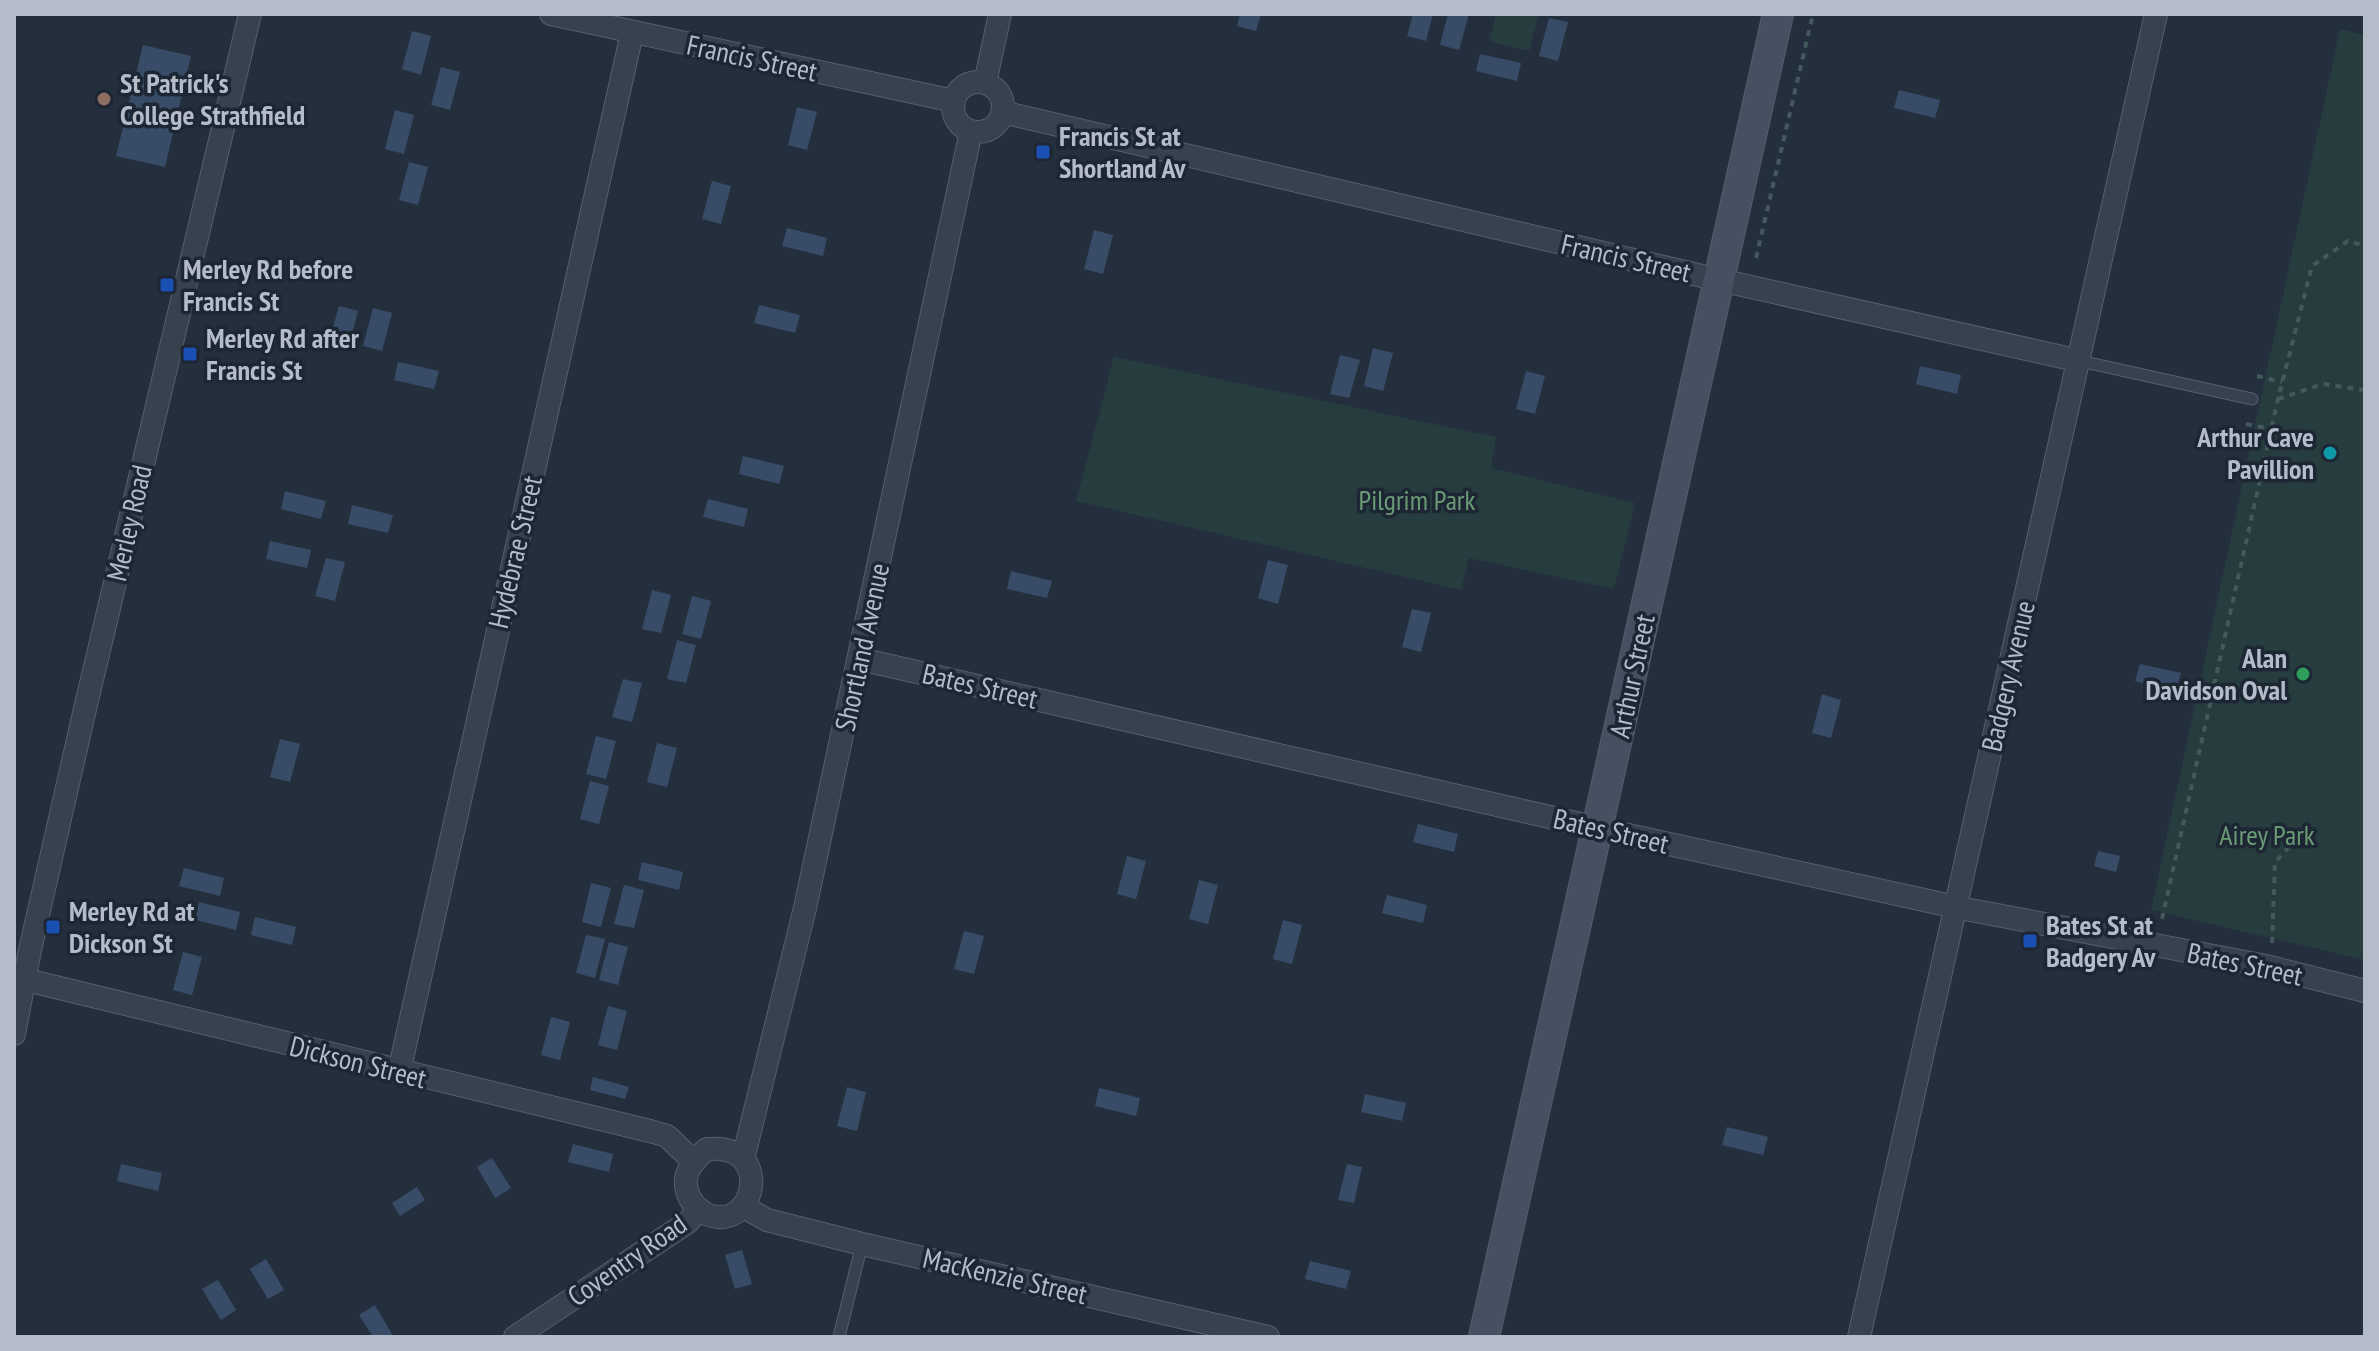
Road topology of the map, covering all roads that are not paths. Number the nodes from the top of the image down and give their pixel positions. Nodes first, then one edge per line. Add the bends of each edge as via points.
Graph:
1 (250, 14) edge
2 (551, 14) edge
3 (1000, 14) edge
4 (1778, 14) edge
5 (2156, 14) edge
6 (632, 33) junction
7 (985, 83) junction
8 (954, 101) junction
9 (1002, 112) junction
10 (971, 131) junction
11 (1718, 280) junction
12 (2080, 361) junction
13 (2252, 399) dead end
14 (860, 659) junction
15 (1598, 829) junction
16 (1954, 907) junction
17 (20, 979) edge
18 (2365, 991) edge
19 (14, 1034) edge
20 (399, 1072) junction
21 (743, 1159) junction
22 (693, 1161) junction
23 (744, 1207) junction
24 (699, 1209) junction
25 (862, 1244) junction
26 (515, 1337) edge
27 (839, 1337) edge
28 (1268, 1337) edge
29 (1484, 1337) edge
30 (1859, 1337) edge

1 - 17 street, Merley Road
2 - 6 street, Francis Street
3 - 7 street
4 - 11 main road, Arthur Street
5 - 12 street, Badgery Avenue
6 - 8 street, Francis Street
6 - 20 street, Hydebrae Street
7 - 8 street via 962,88
7 - 9 street via 997,91
8 - 10 street via 954,116
9 - 10 street via 987,131
9 - 11 street, Francis Street
10 - 14 street, Shortland Avenue
11 - 12 street, Francis Street
11 - 15 main road, Arthur Street
12 - 13 lane, Francis Street
12 - 16 street, Badgery Avenue
14 - 15 street, Bates Street
14 - 21 street, Shortland Avenue
15 - 16 street, Bates Street
15 - 29 main road, Arthur Street
16 - 18 street, Bates Street via 2266,966
16 - 30 street, Badgery Avenue
17 - 19 street, Merley Road
17 - 20 street, Dickson Street
20 - 22 street, Dickson Street via 667,1136
21 - 22 street via 728,1150 707,1149
21 - 23 street via 751,1184
22 - 24 street via 686,1189
23 - 24 street via 732,1216
23 - 25 street, MacKenzie Street via 767,1220
24 - 26 street, Coventry Road via 688,1222
25 - 27 lane
25 - 28 street, MacKenzie Street

